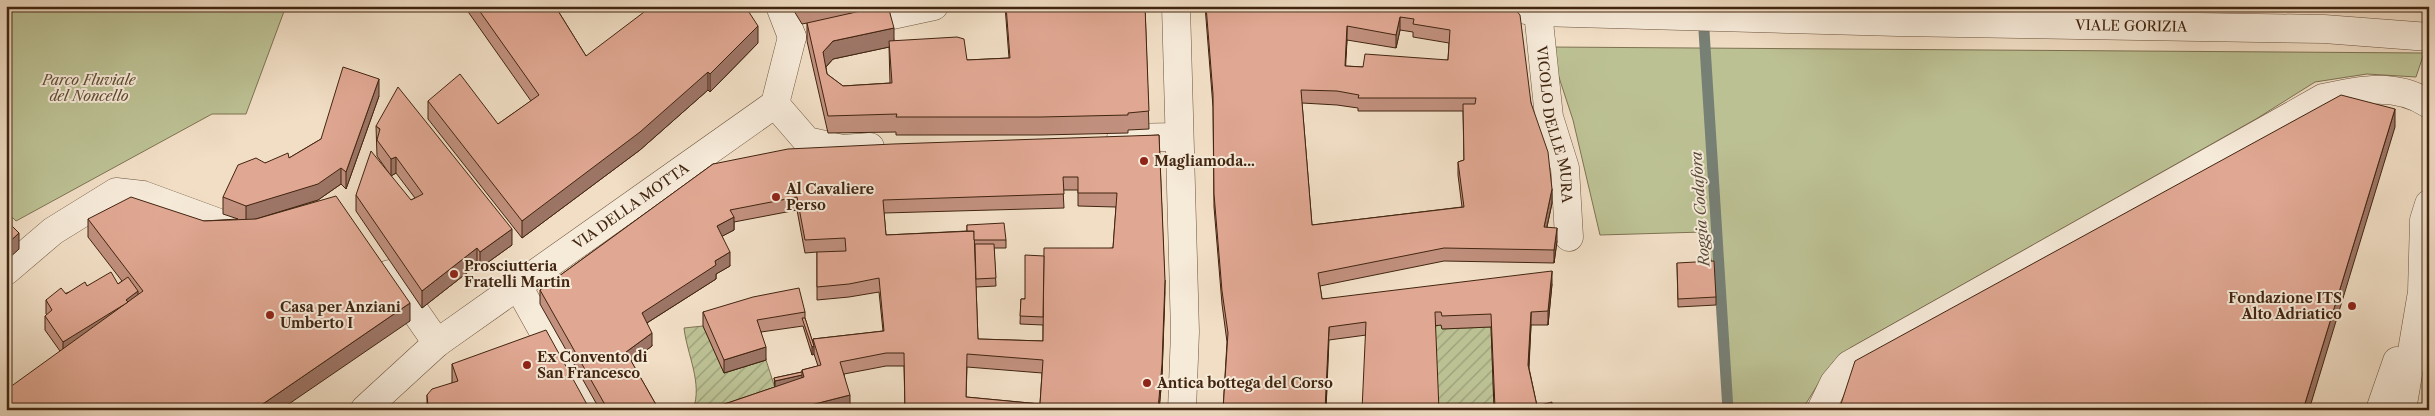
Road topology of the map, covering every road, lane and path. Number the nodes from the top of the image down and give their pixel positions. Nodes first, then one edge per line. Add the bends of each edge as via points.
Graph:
1 (780, 6) edge
2 (934, 6) edge
3 (1176, 6) edge
4 (1503, 6) edge
5 (1538, 12) junction
6 (1915, 14) edge
7 (792, 36) junction
8 (2429, 37) edge
9 (774, 104) junction
10 (2429, 104) edge
11 (1179, 137) junction
12 (1099, 139) edge
13 (891, 146) edge
14 (2429, 204) edge
15 (279, 222) edge
16 (1569, 236) dead end
17 (373, 250) edge
18 (6, 271) edge
19 (2425, 281) edge
20 (518, 286) junction
21 (437, 343) junction
22 (364, 409) edge
23 (587, 410) edge
24 (1182, 410) edge
25 (1821, 410) edge
26 (2380, 410) edge
27 (2402, 410) edge

1 - 7 street
2 - 7 street
3 - 11 street
4 - 5 street, VIALE GORIZIA
5 - 6 street, VIALE GORIZIA via 1757,18
5 - 16 street, VICOLO DELLE MURA via 1549,117 1566,168
6 - 8 street, VIALE GORIZIA via 2324,29
7 - 9 street
9 - 13 street via 807,141 842,148
9 - 20 street, VIA DELLA MOTTA
10 - 25 street via 2414,95 2367,88 2323,98 1849,365 1834,383
11 - 12 street
11 - 24 street via 1185,332
14 - 19 street via 2424,220
15 - 18 street via 233,228 143,196 116,192 53,231
17 - 21 street
19 - 26 street
19 - 27 street
20 - 21 street, VIA DELLA MOTTA
20 - 23 street
21 - 22 street, VIA DELLA MOTTA

